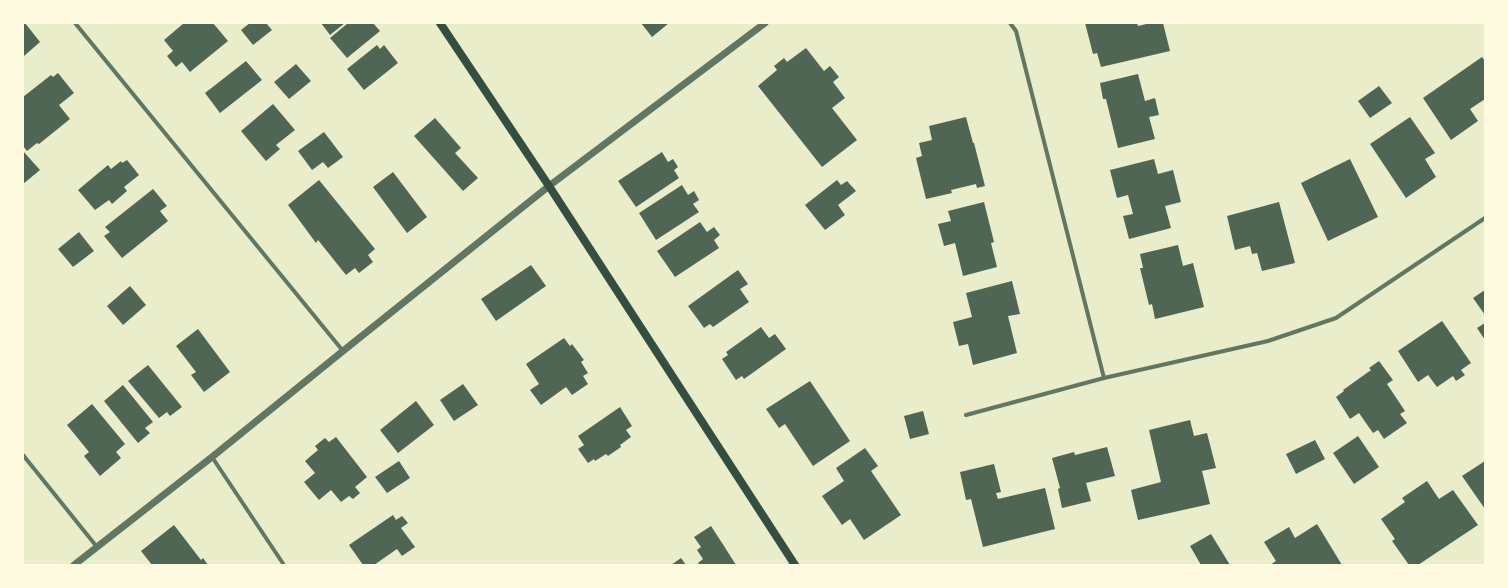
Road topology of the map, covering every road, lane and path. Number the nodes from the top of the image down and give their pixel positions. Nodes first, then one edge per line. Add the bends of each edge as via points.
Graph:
1 (75, 23) edge
2 (440, 23) edge
3 (765, 23) edge
4 (1010, 23) edge
5 (549, 186) junction
6 (1485, 218) edge
7 (342, 351) junction
8 (1104, 378) junction
9 (966, 415) dead end
10 (23, 455) edge
11 (212, 457) junction
12 (97, 547) junction
13 (74, 565) edge
14 (284, 565) edge
15 (795, 565) edge

1 - 7 street
2 - 5 main road
3 - 5 street
4 - 8 street via 1016,32
5 - 7 street
5 - 15 main road
6 - 8 street via 1336,318 1268,341
7 - 11 street
8 - 9 street
10 - 12 street
11 - 12 street
11 - 14 street
12 - 13 street

